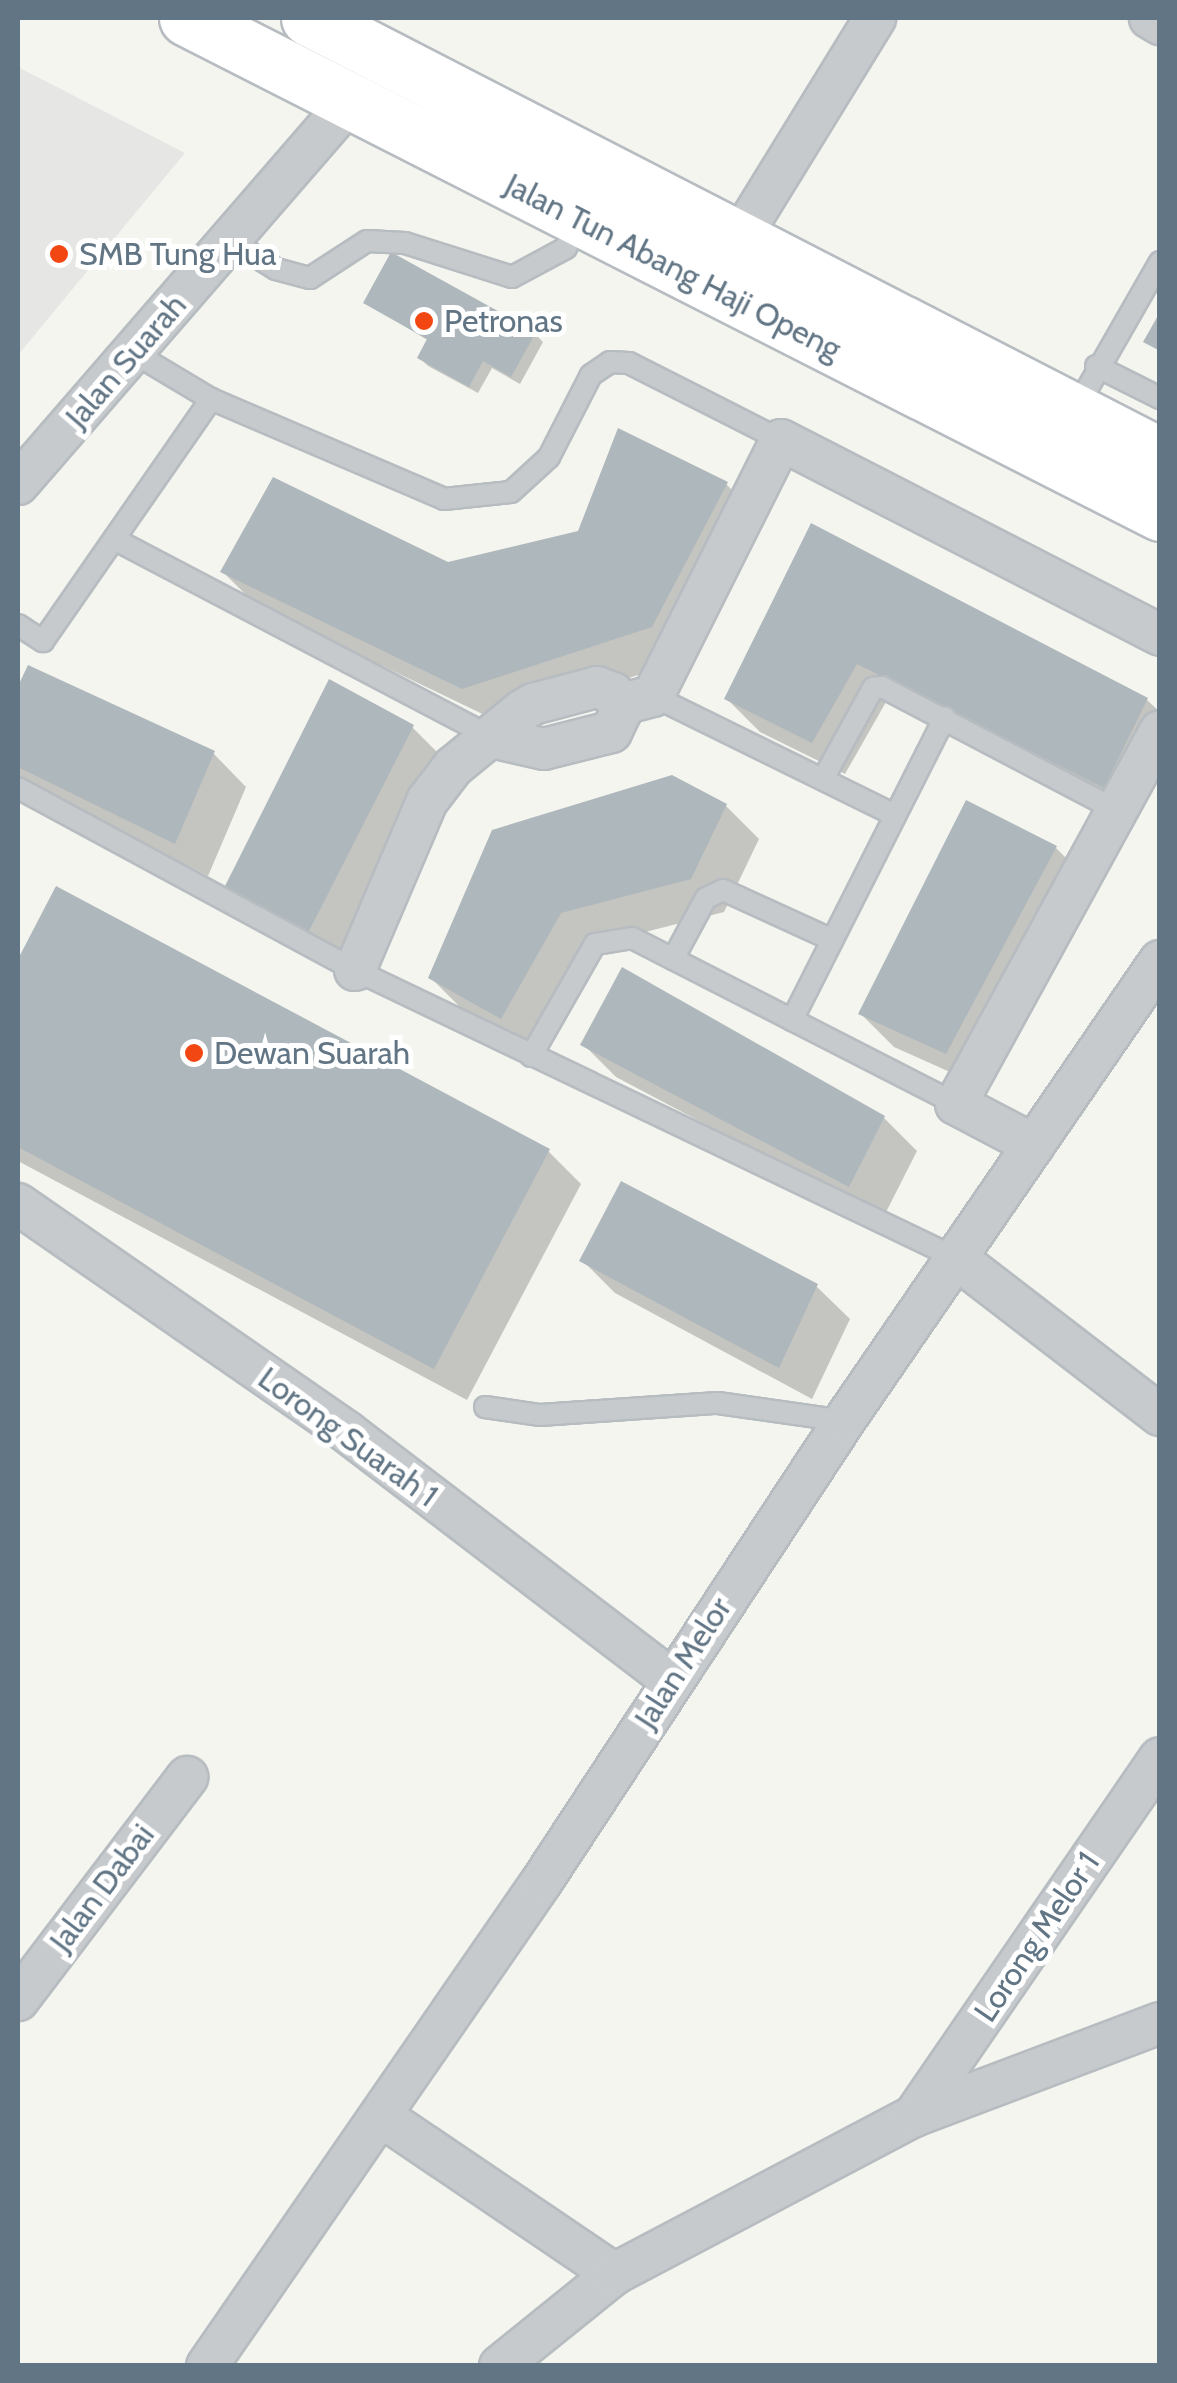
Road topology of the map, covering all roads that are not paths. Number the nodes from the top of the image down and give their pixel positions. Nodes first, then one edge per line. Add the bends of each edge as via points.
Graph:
1 (187, 18) edge
2 (310, 18) edge
3 (875, 18) edge
4 (1150, 18) edge
5 (1160, 24) edge
6 (351, 100) junction
7 (578, 220) junction
8 (740, 236) junction
9 (231, 241) junction
10 (1160, 262) edge
11 (134, 353) junction
12 (1084, 389) junction
13 (1160, 398) edge
14 (211, 400) junction
15 (781, 440) junction
16 (1160, 456) edge
17 (18, 484) edge
18 (1160, 513) edge
19 (114, 538) junction
20 (18, 625) edge
21 (1160, 635) edge
22 (636, 701) junction
23 (944, 717) junction
24 (1159, 734) edge
25 (491, 737) junction
26 (823, 780) junction
27 (18, 788) edge
28 (1116, 810) junction
29 (895, 815) junction
30 (832, 940) junction
31 (673, 959) junction
32 (1160, 961) edge
33 (355, 970) junction
34 (792, 1020) junction
35 (531, 1056) junction
36 (956, 1104) junction
37 (1034, 1146) junction
38 (18, 1204) edge
39 (956, 1258) junction
40 (485, 1407) dead end
41 (1160, 1414) edge
42 (844, 1421) junction
43 (671, 1680) junction
44 (1160, 1758) edge
45 (187, 1777) dead end
46 (18, 2000) edge
47 (1160, 2024) edge
48 (381, 2116) junction
49 (914, 2116) junction
50 (614, 2274) junction
51 (207, 2366) edge
52 (500, 2366) edge

1 - 6 main road, Jalan Tun Abang Haji Openg
2 - 8 main road, Jalan Tun Abang Haji Openg
3 - 8 street
4 - 5 street
6 - 7 main road, Jalan Tun Abang Haji Openg
6 - 9 street, Jalan Suarah
7 - 9 lane via 566,248 512,277 405,243 367,241 310,278 276,269
7 - 18 main road, Jalan Tun Abang Haji Openg
8 - 12 main road, Jalan Tun Abang Haji Openg
9 - 11 street, Jalan Suarah
10 - 12 lane
11 - 14 lane
11 - 17 street, Jalan Suarah
12 - 13 lane
12 - 16 main road, Jalan Tun Abang Haji Openg
14 - 15 lane via 444,499 511,492 549,457 591,375 610,362 629,363
14 - 19 lane
15 - 21 street
15 - 22 street
19 - 20 lane via 43,641
19 - 25 lane
22 - 25 street via 597,687 533,704
22 - 26 lane
23 - 26 lane via 890,688 874,688
23 - 28 lane
23 - 29 lane
24 - 28 street
25 - 33 street via 427,800
26 - 29 lane
27 - 33 lane
28 - 36 street
29 - 30 lane
30 - 31 lane via 722,890 706,898
30 - 34 lane
31 - 34 lane
31 - 35 lane via 632,938 595,944
32 - 37 street, Jalan Melor
33 - 35 lane
34 - 36 lane
35 - 39 lane
36 - 37 street
37 - 39 street, Jalan Melor
38 - 43 street, Lorong Suarah 1 via 347,1432
39 - 41 street
39 - 42 street, Jalan Melor
40 - 42 lane via 555,1415 718,1403
42 - 43 street, Jalan Melor
43 - 48 street, Jalan Melor
44 - 49 street, Lorong Melor 1
45 - 46 street, Jalan Dabai
47 - 49 street, Lorong Melor 1
48 - 50 street
48 - 51 street, Jalan Melor
49 - 50 street, Lorong Melor 1
50 - 52 street, Lorong Melor 1

